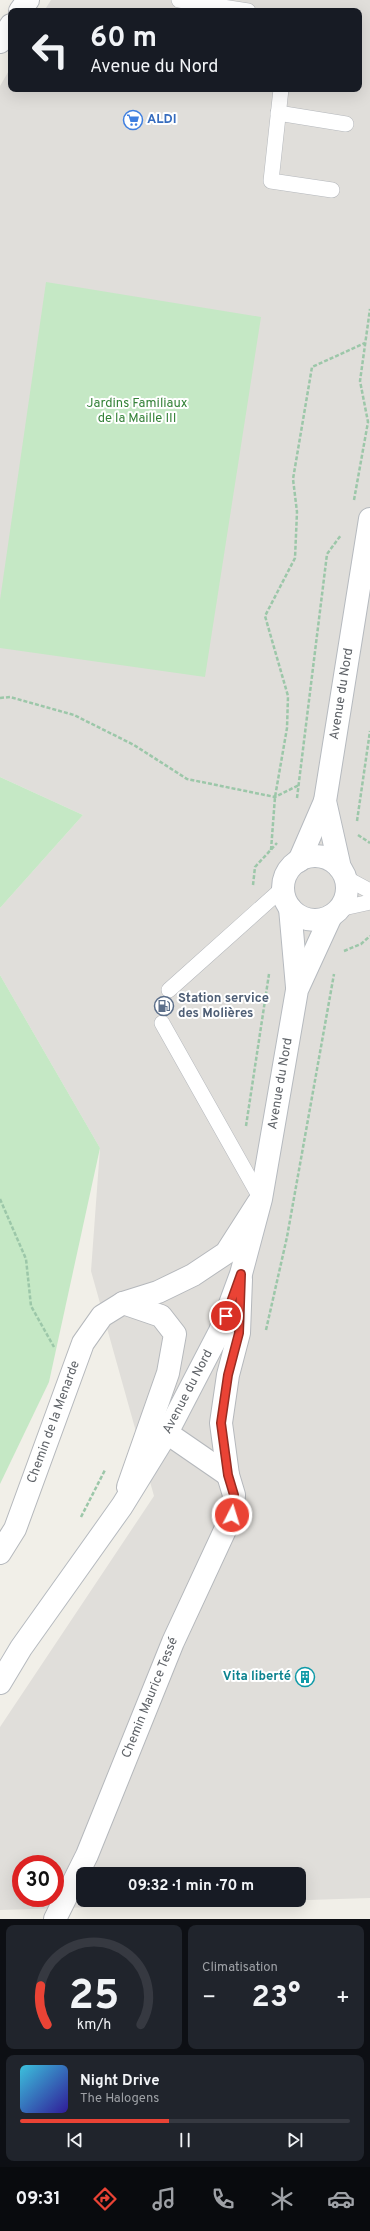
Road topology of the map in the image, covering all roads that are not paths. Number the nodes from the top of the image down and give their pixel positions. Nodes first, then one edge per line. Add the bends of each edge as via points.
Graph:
1 (179, 0) edge
2 (229, 8) edge
3 (8, 30) edge
4 (0, 42) edge
5 (281, 92) edge
6 (278, 113) junction
7 (346, 124) dead end
8 (332, 190) dead end
9 (370, 519) edge
10 (325, 801) junction
11 (299, 861) junction
12 (343, 873) junction
13 (283, 888) junction
14 (370, 891) edge
15 (370, 902) edge
16 (290, 908) junction
17 (335, 913) junction
18 (169, 990) dead end
19 (297, 990) junction
20 (162, 1023) dead end
21 (261, 1199) junction
22 (241, 1274) junction
23 (123, 1303) junction
24 (167, 1433) junction
25 (228, 1475) junction
26 (122, 1506) junction
27 (0, 1553) edge
28 (0, 1683) edge
29 (55, 1919) edge

1 - 2 lane
3 - 4 main road
5 - 6 lane
6 - 7 lane
6 - 8 lane via 271,181
9 - 10 main road, Avenue du Nord
10 - 11 main road
10 - 12 main road, Avenue du Nord
11 - 12 main road via 316,856 334,862
11 - 13 main road via 290,868
12 - 14 lane
12 - 17 main road via 347,889 345,900
13 - 16 main road
13 - 18 lane
15 - 17 lane
16 - 17 main road via 309,920 320,920
16 - 19 main road, Avenue du Nord
17 - 19 main road, Avenue du Nord
19 - 21 main road, Avenue du Nord
20 - 21 lane
21 - 22 main road, Avenue du Nord
21 - 23 main road, Chemin de la Menarde via 226,1253 193,1275 158,1292
22 - 24 main road, Avenue du Nord via 220,1331
22 - 25 main road, Chemin Maurice Tessé via 239,1333 228,1375 221,1423
23 - 26 main road via 161,1316 175,1334 168,1373
23 - 27 main road, Chemin de la Menarde via 102,1316 83,1343 15,1529
24 - 25 main road
24 - 26 main road, Avenue du Nord
25 - 29 main road, Chemin Maurice Tessé via 234,1495 232,1515 173,1642 87,1855
26 - 28 main road, Avenue du Nord via 21,1648

